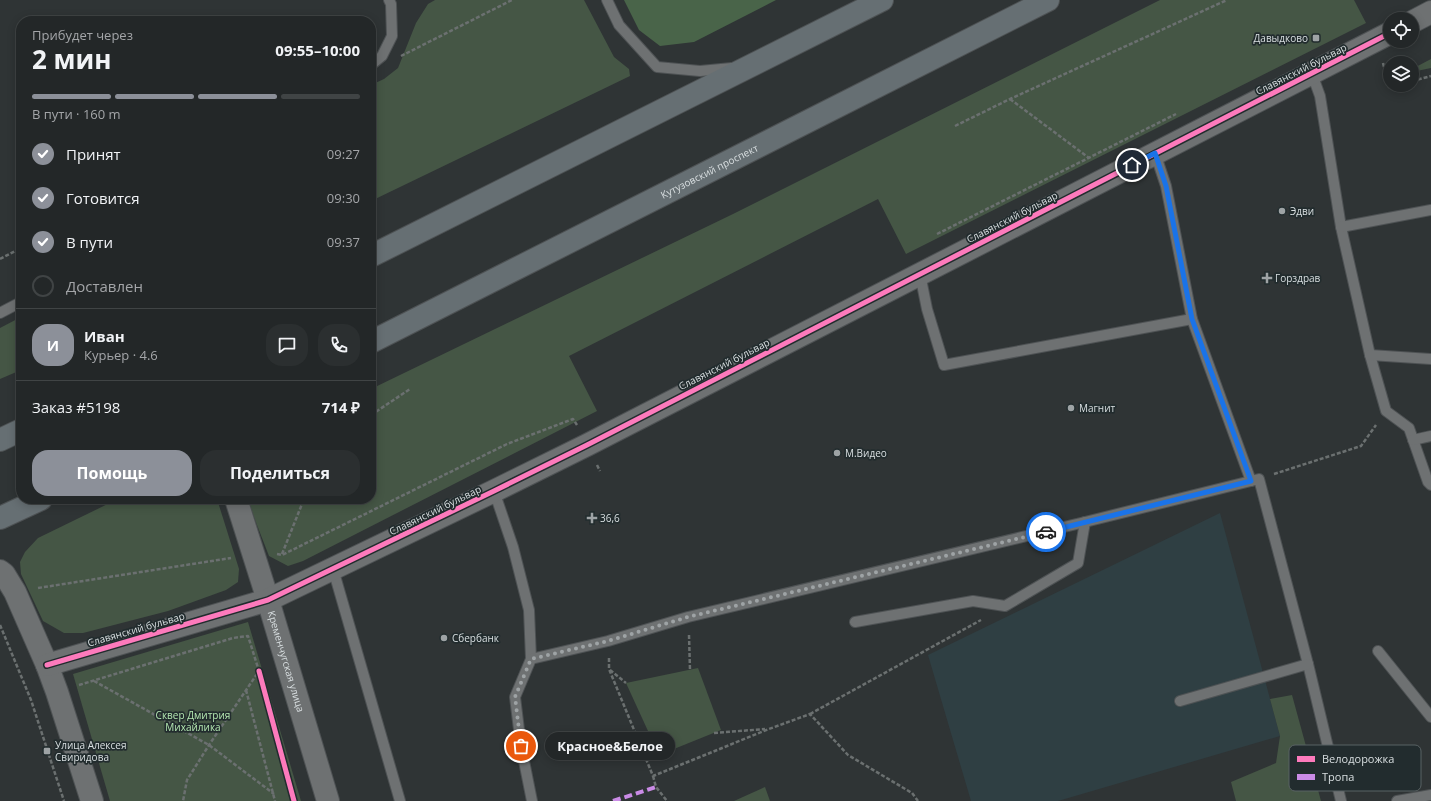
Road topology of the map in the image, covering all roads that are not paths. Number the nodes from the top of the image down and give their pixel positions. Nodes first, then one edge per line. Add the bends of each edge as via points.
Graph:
1 (389, 0) edge
2 (607, 0) edge
3 (882, 0) edge
4 (1048, 0) edge
5 (1431, 12) edge
6 (1419, 18) edge
7 (1383, 37) edge
8 (376, 61) edge
9 (754, 65) junction
10 (1312, 74) junction
11 (1155, 153) junction
12 (1431, 210) edge
13 (1342, 227) junction
14 (376, 254) edge
15 (920, 274) junction
16 (16, 305) edge
17 (0, 313) edge
18 (1192, 319) junction
19 (376, 339) edge
20 (1370, 355) junction
21 (1431, 359) edge
22 (16, 432) edge
23 (1431, 436) edge
24 (0, 440) edge
25 (1413, 440) junction
26 (1255, 480) junction
27 (1431, 486) edge
28 (494, 491) junction
29 (30, 504) edge
30 (237, 504) edge
31 (0, 518) edge
32 (1085, 522) junction
33 (333, 569) junction
34 (0, 572) edge
35 (268, 600) junction
36 (855, 622) dead end
37 (1378, 651) dead end
38 (531, 659) junction
39 (1308, 664) junction
40 (47, 665) junction
41 (1180, 701) dead end
42 (1431, 717) edge
43 (1328, 745) edge
44 (1339, 791) edge
45 (1431, 795) edge
46 (92, 801) edge
47 (328, 801) edge
48 (400, 801) edge
49 (532, 801) edge
50 (1341, 801) edge
51 (1397, 801) edge

1 - 8 lane via 392,36 382,56
2 - 9 lane via 619,25 657,68 700,71
3 - 9 main road
4 - 19 main road, Кутузовский проспект
5 - 6 street
7 - 10 street, Славянский бульвар
9 - 14 main road
10 - 11 street, Славянский бульвар
10 - 13 lane via 1320,96
11 - 15 street, Славянский бульвар
11 - 18 lane via 1166,186
12 - 13 lane
13 - 20 lane
15 - 18 lane via 927,309 944,366
15 - 28 street, Славянский бульвар
16 - 17 lane
18 - 26 lane
20 - 21 lane
20 - 25 lane via 1386,411 1409,428
22 - 24 main road
23 - 25 lane
25 - 27 lane
26 - 32 lane
26 - 39 lane
28 - 33 street, Славянский бульвар
28 - 38 lane via 514,547 529,610
29 - 31 main road
30 - 35 street, Кременчугская улица
32 - 36 lane via 1078,563 1005,606 973,601
32 - 38 lane via 688,617 608,641
33 - 35 street, Славянский бульвар
33 - 48 lane
34 - 40 street via 15,592
35 - 40 street, Славянский бульвар
35 - 47 street, Кременчугская улица
37 - 42 lane
38 - 49 lane via 515,697
39 - 41 lane
39 - 43 lane
40 - 46 street
44 - 50 lane
45 - 51 lane

